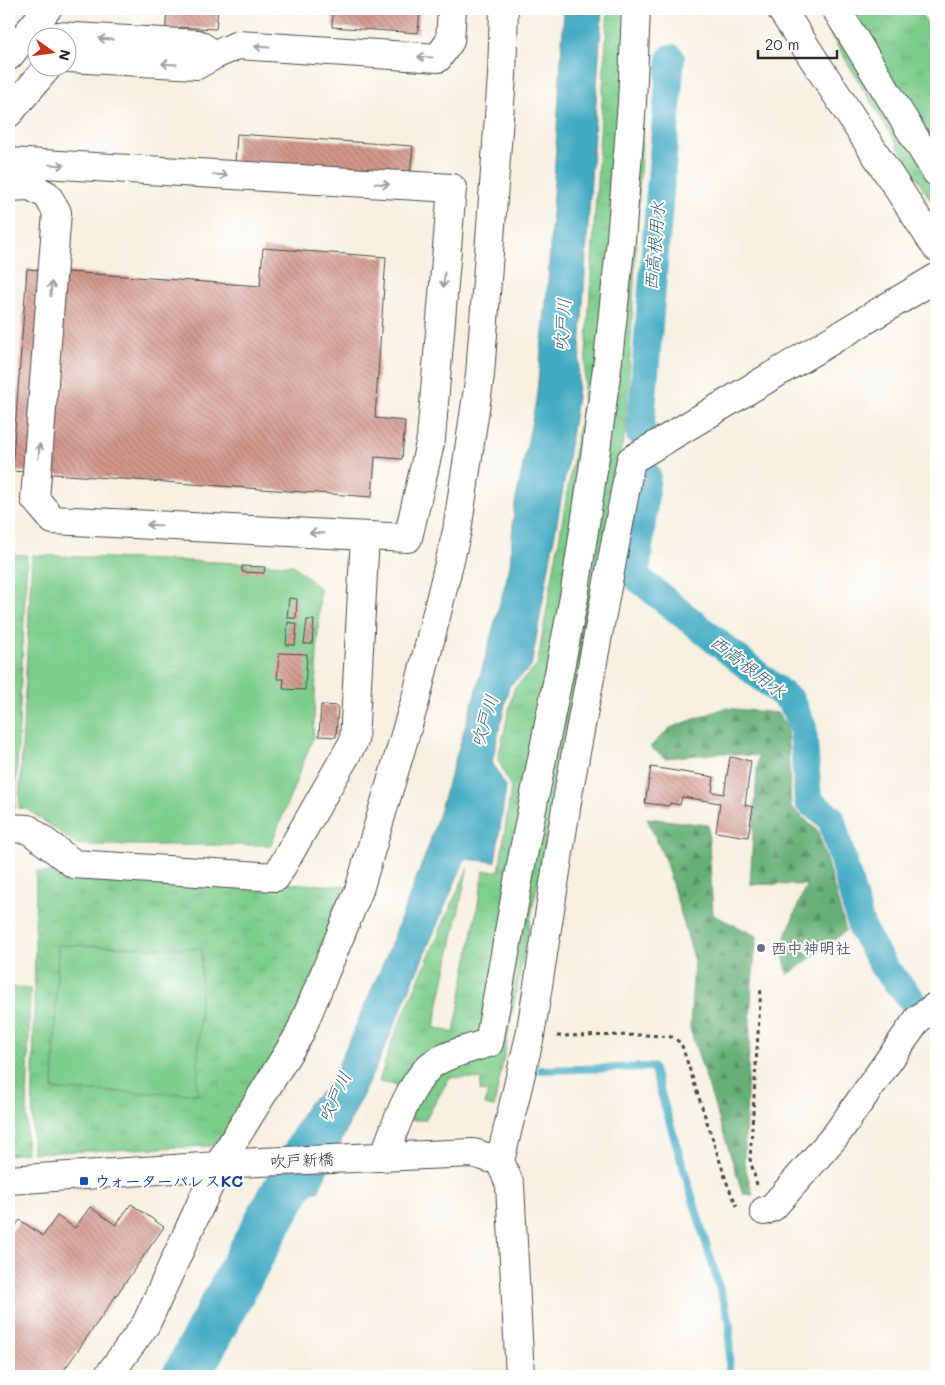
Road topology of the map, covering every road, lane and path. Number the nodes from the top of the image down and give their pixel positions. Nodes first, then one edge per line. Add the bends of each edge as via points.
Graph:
1 (47, 9) edge
2 (452, 9) edge
3 (504, 9) edge
4 (636, 9) edge
5 (781, 9) edge
6 (836, 9) edge
7 (78, 37) edge
8 (215, 55) junction
9 (9, 56) edge
10 (78, 59) edge
11 (28, 63) edge
12 (39, 78) edge
13 (9, 86) edge
14 (9, 113) edge
15 (13, 159) edge
16 (936, 172) edge
17 (9, 187) edge
18 (936, 247) edge
19 (936, 278) edge
20 (365, 536) junction
21 (9, 828) edge
22 (761, 987) dead end
23 (936, 1006) edge
24 (530, 1036) junction
25 (376, 1156) junction
26 (500, 1162) junction
27 (227, 1165) junction
28 (9, 1180) edge
29 (764, 1212) junction
30 (108, 1376) edge
31 (520, 1376) edge

1 - 9 street
2 -> 8 street via 450,41 438,58 238,45
3 - 27 street via 480,375 457,531 421,680 359,890 299,1035
4 - 25 street via 621,239 596,450 574,597 489,1043 459,1052 430,1066 407,1098
5 - 18 street
6 - 16 street
8 -> 7 street via 198,44
8 -> 10 street via 197,65
11 - 13 street
12 - 14 street
15 -> 20 street via 452,188 431,439 408,538
20 -> 17 street via 53,520 36,499 57,212 48,195 30,186
19 - 24 street via 631,460 569,789
20 - 21 street via 354,741 276,877 74,864 28,829
22 - 29 path via 750,1159
23 - 29 street via 918,1019 836,1136 773,1207
24 - 26 street
24 - 29 path via 672,1036 681,1043 685,1052 738,1208
25 - 26 street, 吹戸新橋 via 473,1153
25 - 27 street, 吹戸新橋
26 - 31 street via 510,1185
27 - 28 street, 吹戸新橋
27 - 30 street via 146,1324

